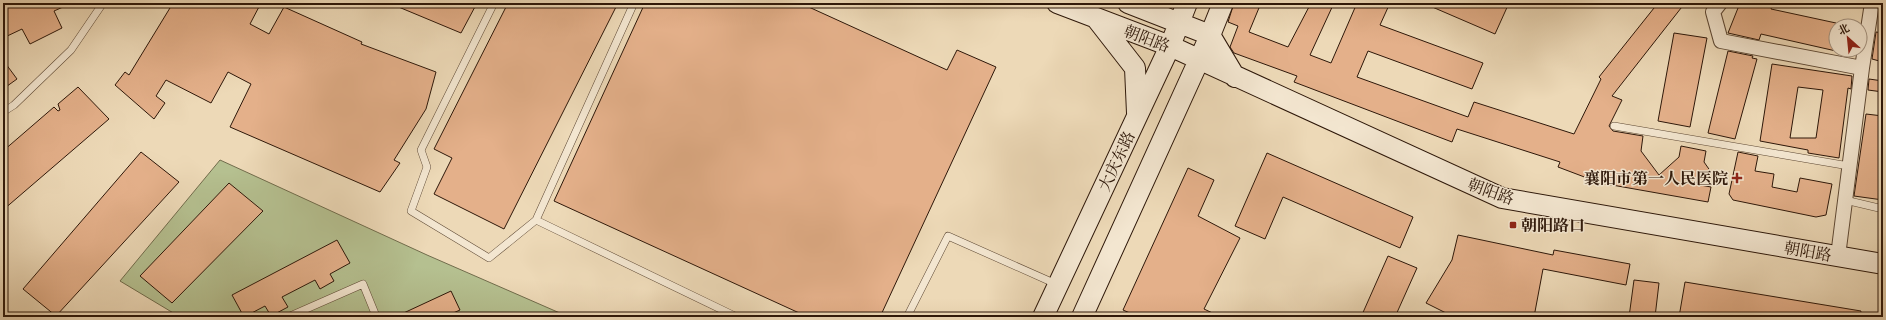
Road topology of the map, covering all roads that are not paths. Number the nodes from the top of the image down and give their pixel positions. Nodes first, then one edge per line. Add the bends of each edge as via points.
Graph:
1 (103, 3) edge
2 (494, 3) edge
3 (634, 3) edge
4 (1056, 3) edge
5 (1128, 3) edge
6 (1187, 3) edge
7 (1223, 3) edge
8 (1720, 3) edge
9 (1872, 3) edge
10 (1096, 18) junction
11 (1179, 22) junction
12 (1210, 35) junction
13 (1170, 46) junction
14 (1199, 60) junction
15 (1862, 68) junction
16 (1236, 77) junction
17 (3, 112) edge
18 (1137, 116) junction
19 (1614, 126) dead end
20 (1849, 166) junction
21 (1845, 200) junction
22 (1883, 209) edge
23 (536, 220) junction
24 (1838, 256) junction
25 (1883, 264) edge
26 (1058, 284) junction
27 (288, 317) edge
28 (374, 317) edge
29 (737, 317) edge
30 (907, 317) edge
31 (1043, 317) edge
32 (1082, 317) edge

1 - 17 lane via 70,50 14,105
2 - 23 lane via 421,150 427,167 410,211 489,258
3 - 23 lane
4 - 10 main road, 朝阳路
5 - 11 main road, 朝阳路
6 - 11 main road, 大庆东路
7 - 12 main road, 大庆东路
8 - 15 street via 1713,12 1721,41
9 - 15 street
10 - 13 main road, 朝阳路
10 - 18 main road via 1135,68
11 - 12 main road, 朝阳路
11 - 13 main road, 大庆东路
12 - 14 main road, 大庆东路
12 - 16 main road
13 - 14 main road, 朝阳路
13 - 18 main road, 大庆东路
14 - 16 main road, 朝阳路
14 - 32 main road, 大庆东路
15 - 20 street
16 - 24 main road, 朝阳路 via 1502,198
18 - 26 main road, 大庆东路
19 - 20 lane
20 - 21 street
21 - 22 lane
21 - 24 street
23 - 29 lane
24 - 25 main road, 朝阳路
26 - 30 lane via 948,236
26 - 31 main road, 大庆东路
27 - 28 lane via 363,284 376,316

